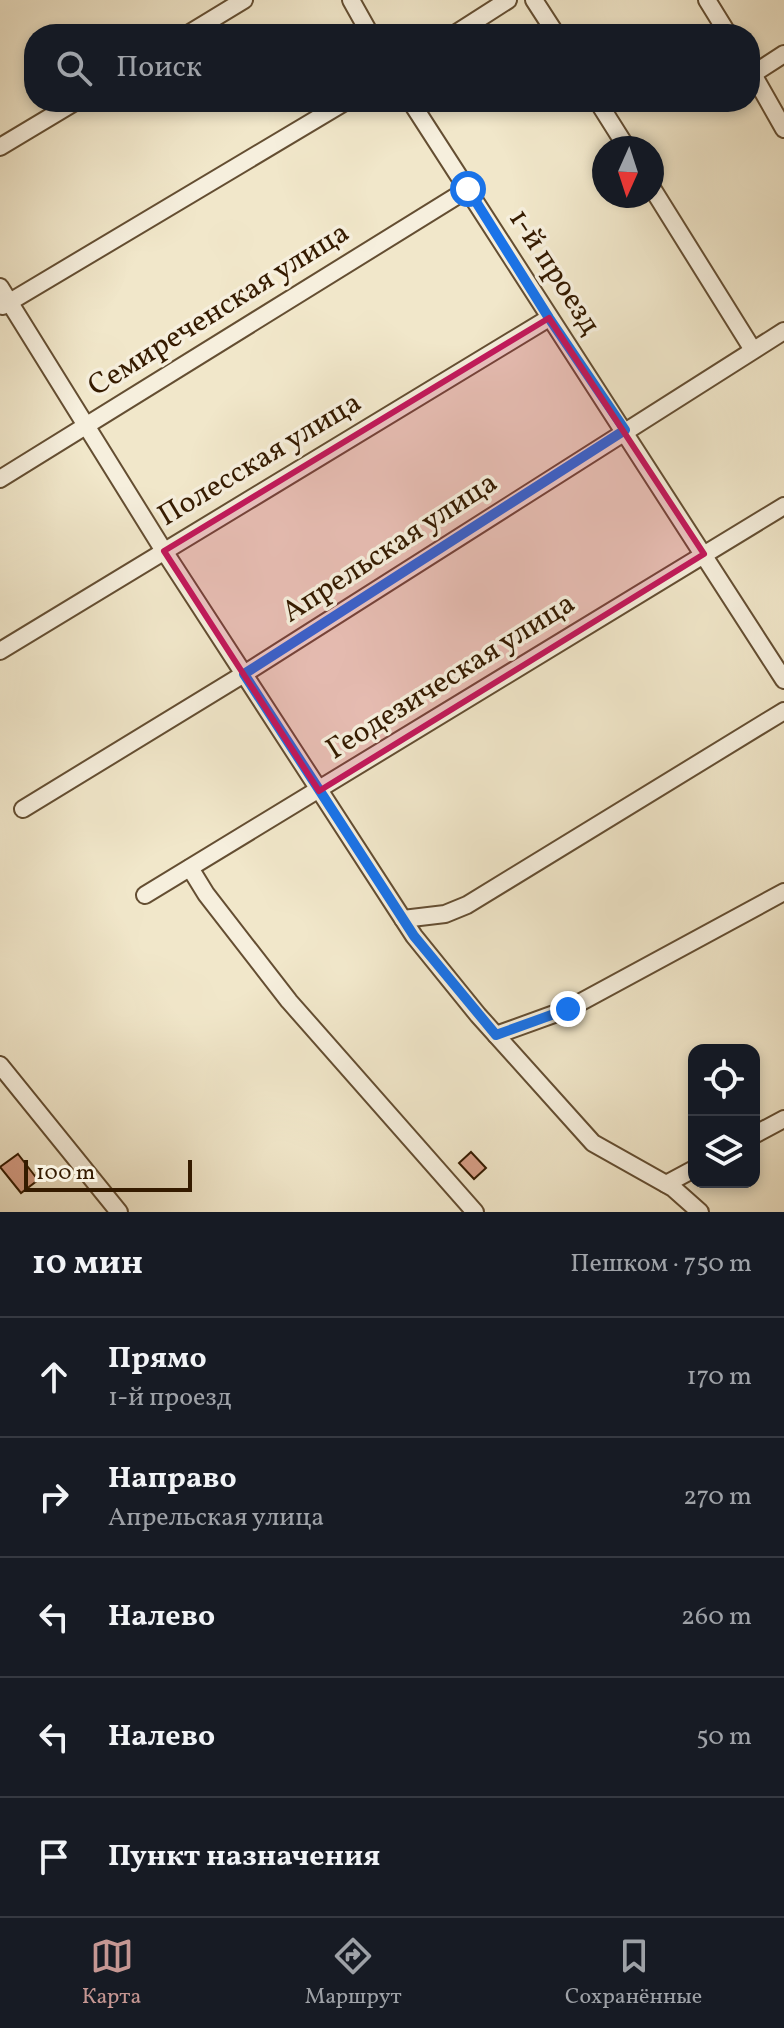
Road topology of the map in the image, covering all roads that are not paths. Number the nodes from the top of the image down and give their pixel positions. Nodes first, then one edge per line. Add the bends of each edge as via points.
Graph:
1 (244, 0) edge
2 (351, 0) edge
3 (508, 0) edge
4 (534, 0) edge
5 (707, 0) edge
6 (204, 24) edge
7 (364, 24) edge
8 (471, 24) edge
9 (550, 24) edge
10 (722, 24) edge
11 (784, 54) edge
12 (760, 67) edge
13 (760, 88) edge
14 (58, 112) edge
15 (328, 112) edge
16 (418, 112) edge
17 (604, 112) edge
18 (784, 129) edge
19 (619, 136) edge
20 (0, 147) edge
21 (468, 189) junction
22 (664, 207) edge
23 (0, 287) edge
24 (5, 305) edge
25 (549, 318) junction
26 (784, 331) edge
27 (753, 350) junction
28 (85, 427) junction
29 (625, 430) junction
30 (0, 479) edge
31 (784, 506) edge
32 (164, 551) junction
33 (704, 554) junction
34 (0, 651) edge
35 (244, 674) junction
36 (784, 680) edge
37 (784, 711) edge
38 (319, 791) junction
39 (23, 809) dead end
40 (190, 868) junction
41 (784, 892) edge
42 (145, 895) dead end
43 (403, 919) junction
44 (496, 1035) junction
45 (0, 1065) edge
46 (784, 1119) edge
47 (760, 1132) edge
48 (688, 1172) edge
49 (666, 1184) junction
50 (119, 1212) edge
51 (475, 1212) edge
52 (700, 1212) edge

1 - 6 street
2 - 7 street
3 - 8 street
4 - 9 street
5 - 10 street
11 - 12 street
13 - 18 street
14 - 20 street
15 - 24 street
16 - 21 street, 1-й проезд
17 - 19 street
21 - 25 street, 1-й проезд
21 - 28 street, Семиреченская улица
22 - 27 street
23 - 24 street
24 - 28 street
25 - 29 street, 1-й проезд
25 - 32 street, Полесская улица
26 - 27 street, Апрельская улица
27 - 29 street, Апрельская улица
28 - 30 street, Семиреченская улица
28 - 32 street
29 - 33 street, 1-й проезд
29 - 35 street, Апрельская улица
31 - 33 street, Геодезическая улица
32 - 34 street, Полесская улица
32 - 35 street
33 - 36 street, 1-й проезд
33 - 38 street, Геодезическая улица
35 - 38 street
35 - 39 street, Апрельская улица
37 - 43 street via 467,905 445,914
38 - 40 street, Геодезическая улица
38 - 43 street
40 - 42 street, Геодезическая улица
40 - 51 street via 289,1001
41 - 44 street via 568,1009
43 - 44 street
44 - 49 street via 593,1143
45 - 50 street
46 - 47 street
48 - 49 street
49 - 52 street

